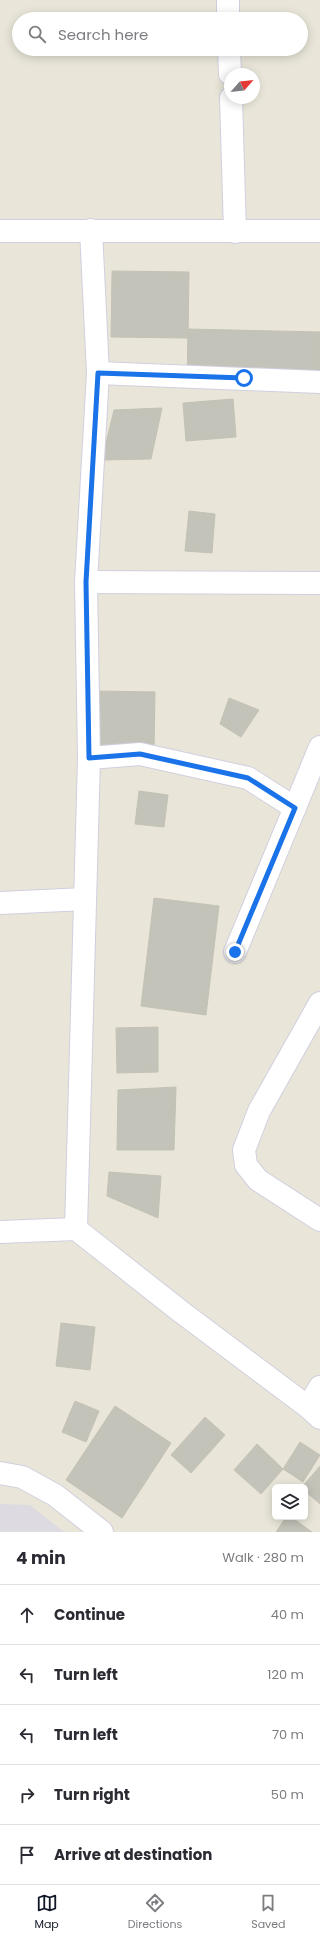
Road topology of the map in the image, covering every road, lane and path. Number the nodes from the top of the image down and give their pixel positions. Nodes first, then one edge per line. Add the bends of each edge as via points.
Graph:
1 (228, 0) edge
2 (228, 12) edge
3 (229, 56) edge
4 (230, 68) edge
5 (231, 104) edge
6 (91, 230) junction
7 (0, 231) edge
8 (320, 231) edge
9 (236, 232) junction
10 (98, 373) junction
11 (320, 382) edge
12 (86, 582) junction
13 (320, 583) edge
14 (320, 747) edge
15 (89, 758) junction
16 (295, 808) junction
17 (85, 899) junction
18 (0, 903) edge
19 (235, 952) dead end
20 (320, 1002) edge
21 (320, 1220) edge
22 (76, 1229) junction
23 (0, 1232) edge
24 (320, 1387) edge
25 (314, 1413) edge
26 (0, 1474) edge
27 (102, 1532) edge

1 - 2 street
3 - 4 street
5 - 9 street
6 - 7 street
6 - 9 street
6 - 10 street
8 - 9 street
10 - 11 street
10 - 12 street
12 - 13 street
12 - 15 street
14 - 16 street
15 - 16 street via 140,754 248,778
15 - 17 street
16 - 19 street
17 - 18 street
17 - 22 street
20 - 21 street via 259,1111 244,1150 246,1165 258,1180
22 - 23 street
22 - 25 street
24 - 25 street
26 - 27 street via 22,1477 55,1495

